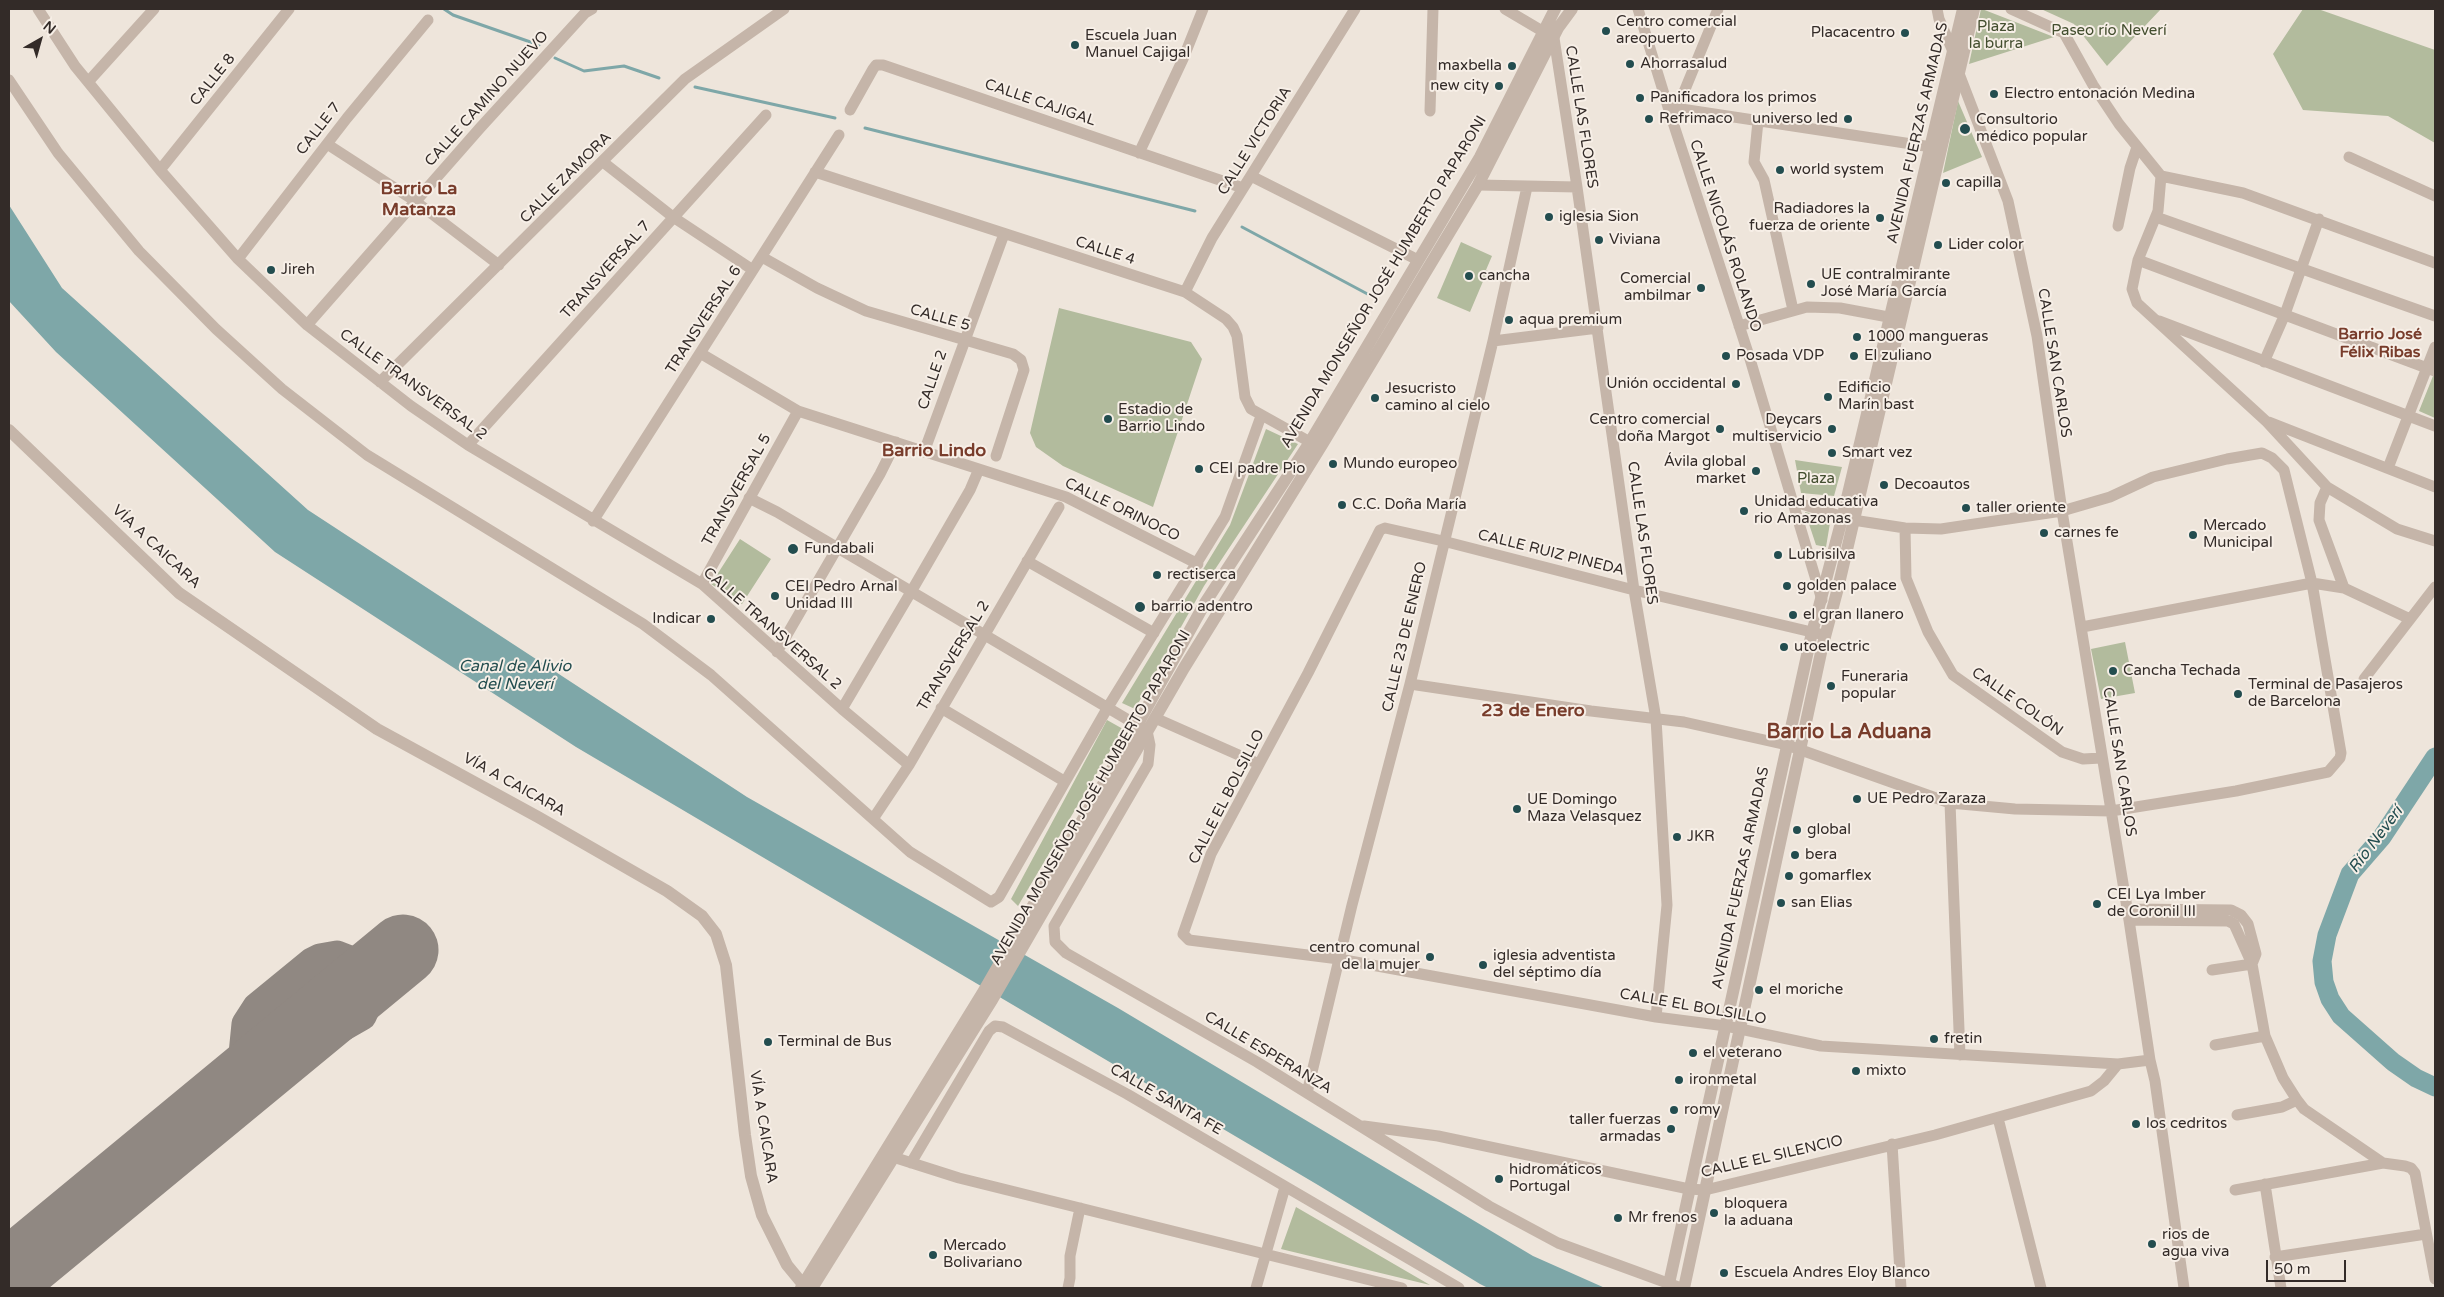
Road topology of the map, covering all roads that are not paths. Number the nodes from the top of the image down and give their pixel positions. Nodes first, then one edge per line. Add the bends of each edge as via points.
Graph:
1 (38, 9) edge
2 (154, 9) edge
3 (290, 9) edge
4 (592, 9) edge
5 (784, 9) edge
6 (1203, 9) edge
7 (1355, 9) edge
8 (1433, 9) edge
9 (1505, 9) edge
10 (1556, 9) edge
11 (1572, 9) edge
12 (1638, 9) edge
13 (1718, 9) edge
14 (1937, 9) edge
15 (1963, 9) edge
16 (1974, 9) edge
17 (2011, 9) edge
18 (428, 20) dead end
19 (1549, 35) junction
20 (1954, 52) junction
21 (1958, 73) junction
22 (9, 80) edge
23 (88, 82) junction
24 (1673, 108) junction
25 (850, 110) dead end
26 (1430, 111) dead end
27 (766, 115) dead end
28 (1758, 121) junction
29 (839, 135) dead end
30 (327, 144) junction
31 (1936, 147) junction
32 (2137, 147) junction
33 (1139, 153) junction
34 (2349, 157) dead end
35 (603, 162) junction
36 (160, 170) junction
37 (815, 172) junction
38 (1251, 176) junction
39 (2162, 176) junction
40 (1478, 185) junction
41 (1527, 186) junction
42 (1577, 187) junction
43 (1243, 188) junction
44 (2435, 196) edge
45 (415, 202) junction
46 (673, 218) junction
47 (2156, 218) junction
48 (2319, 219) junction
49 (2118, 226) dead end
50 (1004, 234) junction
51 (762, 257) junction
52 (238, 259) junction
53 (1418, 260) junction
54 (2138, 260) junction
55 (2435, 263) edge
56 (499, 265) junction
57 (2302, 268) junction
58 (753, 270) junction
59 (1185, 292) junction
60 (1793, 310) junction
61 (2285, 314) junction
62 (2435, 316) edge
63 (1896, 318) junction
64 (2153, 319) junction
65 (307, 325) junction
66 (1739, 326) junction
67 (1598, 328) junction
68 (963, 340) junction
69 (1493, 340) junction
70 (2435, 347) edge
71 (700, 353) junction
72 (2264, 362) junction
73 (2431, 369) edge
74 (380, 382) junction
75 (798, 411) junction
76 (2410, 415) junction
77 (1261, 416) junction
78 (2267, 422) junction
79 (2435, 426) edge
80 (9, 430) edge
81 (896, 442) junction
82 (1310, 442) junction
83 (468, 446) junction
84 (924, 452) junction
85 (996, 456) dead end
86 (2388, 468) junction
87 (979, 470) junction
88 (2327, 487) junction
89 (2435, 487) edge
90 (749, 498) junction
91 (1792, 501) junction
92 (1059, 507) dead end
93 (2062, 511) junction
94 (1848, 518) junction
95 (593, 521) junction
96 (1905, 528) junction
97 (1443, 541) junction
98 (2435, 542) edge
99 (837, 548) junction
100 (1027, 561) junction
101 (1198, 564) junction
102 (2312, 583) junction
103 (702, 584) junction
104 (2435, 587) edge
105 (2344, 588) junction
106 (1634, 590) junction
107 (912, 592) junction
108 (1821, 599) junction
109 (1831, 614) junction
110 (2410, 619) junction
111 (2082, 628) junction
112 (1813, 631) junction
113 (1154, 632) junction
114 (985, 636) junction
115 (1825, 636) junction
116 (777, 652) junction
117 (2364, 679) dead end
118 (1410, 684) junction
119 (1108, 707) junction
120 (941, 708) junction
121 (842, 709) junction
122 (1155, 718) junction
123 (1656, 719) junction
124 (1142, 728) junction
125 (1786, 745) junction
126 (1800, 751) junction
127 (2102, 758) junction
128 (1259, 764) junction
129 (909, 765) junction
130 (1064, 781) junction
131 (1950, 803) junction
132 (2112, 811) junction
133 (873, 819) junction
134 (2128, 915) junction
135 (1339, 959) junction
136 (2252, 964) junction
137 (2212, 970) dead end
138 (987, 997) junction
139 (1656, 1017) junction
140 (1726, 1026) junction
141 (1739, 1029) junction
142 (2265, 1036) junction
143 (2215, 1045) dead end
144 (1960, 1055) junction
145 (2150, 1060) junction
146 (2118, 1064) junction
147 (1307, 1093) junction
148 (2297, 1100) junction
149 (2237, 1114) dead end
150 (1998, 1118) junction
151 (1360, 1126) junction
152 (1892, 1144) junction
153 (893, 1157) junction
154 (911, 1163) junction
155 (2384, 1163) junction
156 (2265, 1184) junction
157 (1285, 1187) junction
158 (1689, 1189) junction
159 (1705, 1190) junction
160 (2235, 1190) dead end
161 (1080, 1208) junction
162 (2426, 1234) junction
163 (1264, 1256) junction
164 (2275, 1257) junction
165 (2435, 1279) edge
166 (1675, 1287) edge
167 (805, 1288) edge
168 (1068, 1288) edge
169 (1256, 1288) edge
170 (1402, 1288) edge
171 (1459, 1288) edge
172 (1901, 1288) edge
173 (2041, 1288) edge
174 (2184, 1288) edge
175 (2281, 1288) edge

1 - 23 street, CALLE TRANSVERSAL 2
2 - 23 street
3 - 36 street, CALLE 8
4 - 45 street, CALLE CAMINO NUEVO via 572,27
5 - 35 street, CALLE ZAMORA via 685,80
6 - 33 street
7 - 38 street, CALLE VICTORIA
8 - 26 street
9 - 19 street
10 - 19 street, AVENIDA MONSEÑOR JOSÉ HUMBERTO PAPARONI
11 - 19 street, AVENIDA MONSEÑOR JOSÉ HUMBERTO PAPARONI
12 - 24 street, CALLE NICOLÁS ROLANDO
13 - 24 street
14 - 20 street
15 - 20 street, AVENIDA FUERZAS ARMADAS
16 - 21 street, AVENIDA FUERZAS ARMADAS
17 - 32 street via 2064,33 2093,85
18 - 30 street, CALLE 7
19 - 40 street, AVENIDA MONSEÑOR JOSÉ HUMBERTO PAPARONI
19 - 42 street, CALLE LAS FLORES
19 - 53 street, AVENIDA MONSEÑOR JOSÉ HUMBERTO PAPARONI
20 - 21 street
20 - 31 street, AVENIDA FUERZAS ARMADAS
21 - 31 street, AVENIDA FUERZAS ARMADAS
21 - 93 street, CALLE SAN CARLOS via 2008,201 2038,336
22 - 133 street via 58,153 139,251 216,329 282,389 367,455 643,624 711,675
23 - 36 street, CALLE TRANSVERSAL 2
24 - 28 street
24 - 66 street, CALLE NICOLÁS ROLANDO
25 - 33 street, CALLE CAJIGAL via 873,69 876,65 883,65
27 - 46 street, TRANSVERSAL 7
28 - 31 street
28 - 60 street via 1754,162 1764,180
29 - 37 street, TRANSVERSAL 6
30 - 45 street
30 - 52 street, CALLE 7
31 - 63 street, AVENIDA FUERZAS ARMADAS
32 - 39 street
32 - 49 street
33 - 43 street, CALLE CAJIGAL
34 - 44 street
35 - 46 street
35 - 56 street, CALLE ZAMORA
36 - 52 street, CALLE TRANSVERSAL 2
37 - 50 street, CALLE 4
37 - 51 street, TRANSVERSAL 6
38 - 43 street, CALLE VICTORIA
38 - 53 street
39 - 47 street
39 - 48 street via 2243,193
40 - 41 street
40 - 122 street, AVENIDA MONSEÑOR JOSÉ HUMBERTO PAPARONI
41 - 42 street
41 - 69 street, CALLE 23 DE ENERO
42 - 67 street, CALLE LAS FLORES
43 - 59 street, CALLE VICTORIA via 1212,238
45 - 56 street
45 - 65 street, CALLE CAMINO NUEVO
46 - 58 street
46 - 83 street, TRANSVERSAL 7
47 - 54 street
47 - 57 street
48 - 55 street
48 - 57 street
50 - 59 street, CALLE 4
50 - 68 street, CALLE 2
51 - 58 street, TRANSVERSAL 6
51 - 68 street, CALLE 5 via 866,312
52 - 65 street, CALLE TRANSVERSAL 2
53 - 82 street, AVENIDA MONSEÑOR JOSÉ HUMBERTO PAPARONI
54 - 61 street
54 - 64 street via 2132,289 2137,303
56 - 74 street, CALLE ZAMORA
57 - 61 street
57 - 62 street
58 - 71 street, TRANSVERSAL 6
59 - 77 street, CALLE 4 via 1233,327 1247,404
60 - 63 street via 1840,308
60 - 66 street
61 - 72 street
61 - 73 street
63 - 94 street, AVENIDA FUERZAS ARMADAS
64 - 72 street
64 - 78 street
65 - 74 street, CALLE TRANSVERSAL 2
66 - 91 street, CALLE NICOLÁS ROLANDO
67 - 69 street
67 - 106 street, CALLE LAS FLORES
68 - 84 street, CALLE 2
68 - 85 street, CALLE 5 via 1013,354 1024,370
69 - 97 street, CALLE 23 DE ENERO
70 - 73 street
71 - 75 street, CALLE ORINOCO
71 - 95 street, TRANSVERSAL 6
72 - 76 street
73 - 76 street
74 - 83 street, CALLE TRANSVERSAL 2
75 - 81 street, CALLE ORINOCO
75 - 90 street, TRANSVERSAL 5
76 - 79 street
76 - 86 street
77 - 82 street, CALLE 4
77 - 101 street via 1225,518
78 - 86 street
78 - 88 street
80 - 167 street, VÍA A CAICARA via 179,593 377,729 556,826 667,891 702,916 716,934 726,965 751,1176 760,1208 787,1265
81 - 84 street, CALLE ORINOCO
81 - 99 street
82 - 124 street, AVENIDA MONSEÑOR JOSÉ HUMBERTO PAPARONI via 1205,603
83 - 95 street, CALLE TRANSVERSAL 2
84 - 87 street, CALLE ORINOCO
86 - 89 street
87 - 101 street, CALLE ORINOCO via 1066,497
87 - 107 street
88 - 98 street via 2396,529
88 - 105 street via 2320,503 2319,520
90 - 99 street
90 - 103 street, TRANSVERSAL 5
91 - 94 street
91 - 108 street, CALLE NICOLÁS ROLANDO
92 - 100 street, TRANSVERSAL 2
93 - 96 street via 1941,528
93 - 102 street via 2110,497 2153,477 2262,453 2284,470
93 - 111 street, CALLE SAN CARLOS
94 - 96 street
94 - 108 street, AVENIDA FUERZAS ARMADAS
94 - 109 street, AVENIDA FUERZAS ARMADAS
95 - 103 street, CALLE TRANSVERSAL 2
96 - 127 street, CALLE COLÓN via 1906,578 1928,632 1953,674 2062,752 2083,759
97 - 106 street, CALLE RUIZ PINEDA
97 - 118 street, CALLE 23 DE ENERO
97 - 128 street, CALLE EL BOLSILLO via 1385,528 1380,530
99 - 107 street
99 - 116 street
100 - 113 street
100 - 114 street, TRANSVERSAL 2
101 - 113 street
102 - 105 street
102 - 111 street
102 - 132 street via 2341,753 2336,765 2328,772
103 - 116 street, CALLE TRANSVERSAL 2
104 - 110 street
105 - 110 street
106 - 112 street, CALLE RUIZ PINEDA
106 - 123 street, CALLE LAS FLORES
107 - 114 street
107 - 121 street
108 - 109 street, CALLE NICOLÁS ROLANDO
108 - 112 street, AVENIDA FUERZAS ARMADAS
109 - 115 street, AVENIDA FUERZAS ARMADAS
110 - 117 street
111 - 127 street, CALLE SAN CARLOS
112 - 115 street, CALLE RUIZ PINEDA
112 - 125 street, AVENIDA FUERZAS ARMADAS
113 - 119 street
114 - 119 street
114 - 120 street, TRANSVERSAL 2
115 - 126 street, AVENIDA FUERZAS ARMADAS
116 - 121 street, CALLE TRANSVERSAL 2
118 - 123 street
118 - 135 street, CALLE 23 DE ENERO
119 - 124 street
119 - 130 street
120 - 129 street, TRANSVERSAL 2
120 - 130 street
121 - 129 street, CALLE TRANSVERSAL 2
122 - 124 street, AVENIDA MONSEÑOR JOSÉ HUMBERTO PAPARONI
122 - 128 street
123 - 125 street via 1684,722
123 - 139 street, CALLE LAS FLORES via 1667,905
124 - 138 street, AVENIDA MONSEÑOR JOSÉ HUMBERTO PAPARONI
124 - 147 street, CALLE ESPERANZA via 1150,745 1148,764 1054,926 1055,942 1066,953
125 - 126 street
125 - 140 street, AVENIDA FUERZAS ARMADAS
126 - 131 street
126 - 141 street, AVENIDA FUERZAS ARMADAS
127 - 132 street, CALLE SAN CARLOS
128 - 135 street, CALLE EL BOLSILLO via 1211,854 1183,934 1189,940
129 - 133 street, TRANSVERSAL 2
130 - 133 street via 999,897 991,902 910,852
131 - 132 street via 2015,809
131 - 144 street
132 - 134 street, CALLE SAN CARLOS
134 - 136 street via 2231,910 2248,924 2256,954
134 - 145 street, CALLE SAN CARLOS
135 - 139 street, CALLE EL BOLSILLO
135 - 147 street, CALLE 23 DE ENERO
136 - 137 street
136 - 142 street
138 - 153 street, AVENIDA MONSEÑOR JOSÉ HUMBERTO PAPARONI
138 - 167 street, AVENIDA MONSEÑOR JOSÉ HUMBERTO PAPARONI
139 - 140 street, CALLE EL BOLSILLO
140 - 141 street, CALLE EL BOLSILLO
140 - 158 street, AVENIDA FUERZAS ARMADAS
141 - 144 street, CALLE EL BOLSILLO via 1821,1046
141 - 159 street, AVENIDA FUERZAS ARMADAS
142 - 143 street
142 - 148 street via 2283,1078
144 - 146 street, CALLE EL BOLSILLO
145 - 146 street, CALLE EL BOLSILLO
145 - 174 street, CALLE SAN CARLOS via 2156,1081
146 - 150 street, CALLE EL SILENCIO via 2091,1091
147 - 151 street, CALLE ESPERANZA
148 - 149 street via 2282,1107
148 - 155 street via 2304,1109
150 - 152 street, CALLE EL SILENCIO
150 - 173 street
151 - 158 street, CALLE EL SILENCIO via 1438,1136
151 - 166 street, CALLE ESPERANZA via 1490,1206 1558,1243
152 - 159 street, CALLE EL SILENCIO
152 - 172 street
153 - 154 street
153 - 167 street, AVENIDA MONSEÑOR JOSÉ HUMBERTO PAPARONI
154 - 157 street, CALLE SANTA FE via 989,1031 995,1026 1004,1027 1127,1094
154 - 161 street
155 - 156 street
155 - 162 street via 2411,1168 2415,1174
156 - 160 street
156 - 164 street
157 - 163 street
157 - 171 street, CALLE SANTA FE
158 - 159 street, CALLE EL SILENCIO
158 - 166 street, AVENIDA FUERZAS ARMADAS
159 - 166 street, AVENIDA FUERZAS ARMADAS
161 - 163 street
161 - 168 street via 1070,1256
162 - 164 street
162 - 165 street
163 - 169 street
163 - 170 street
164 - 175 street

